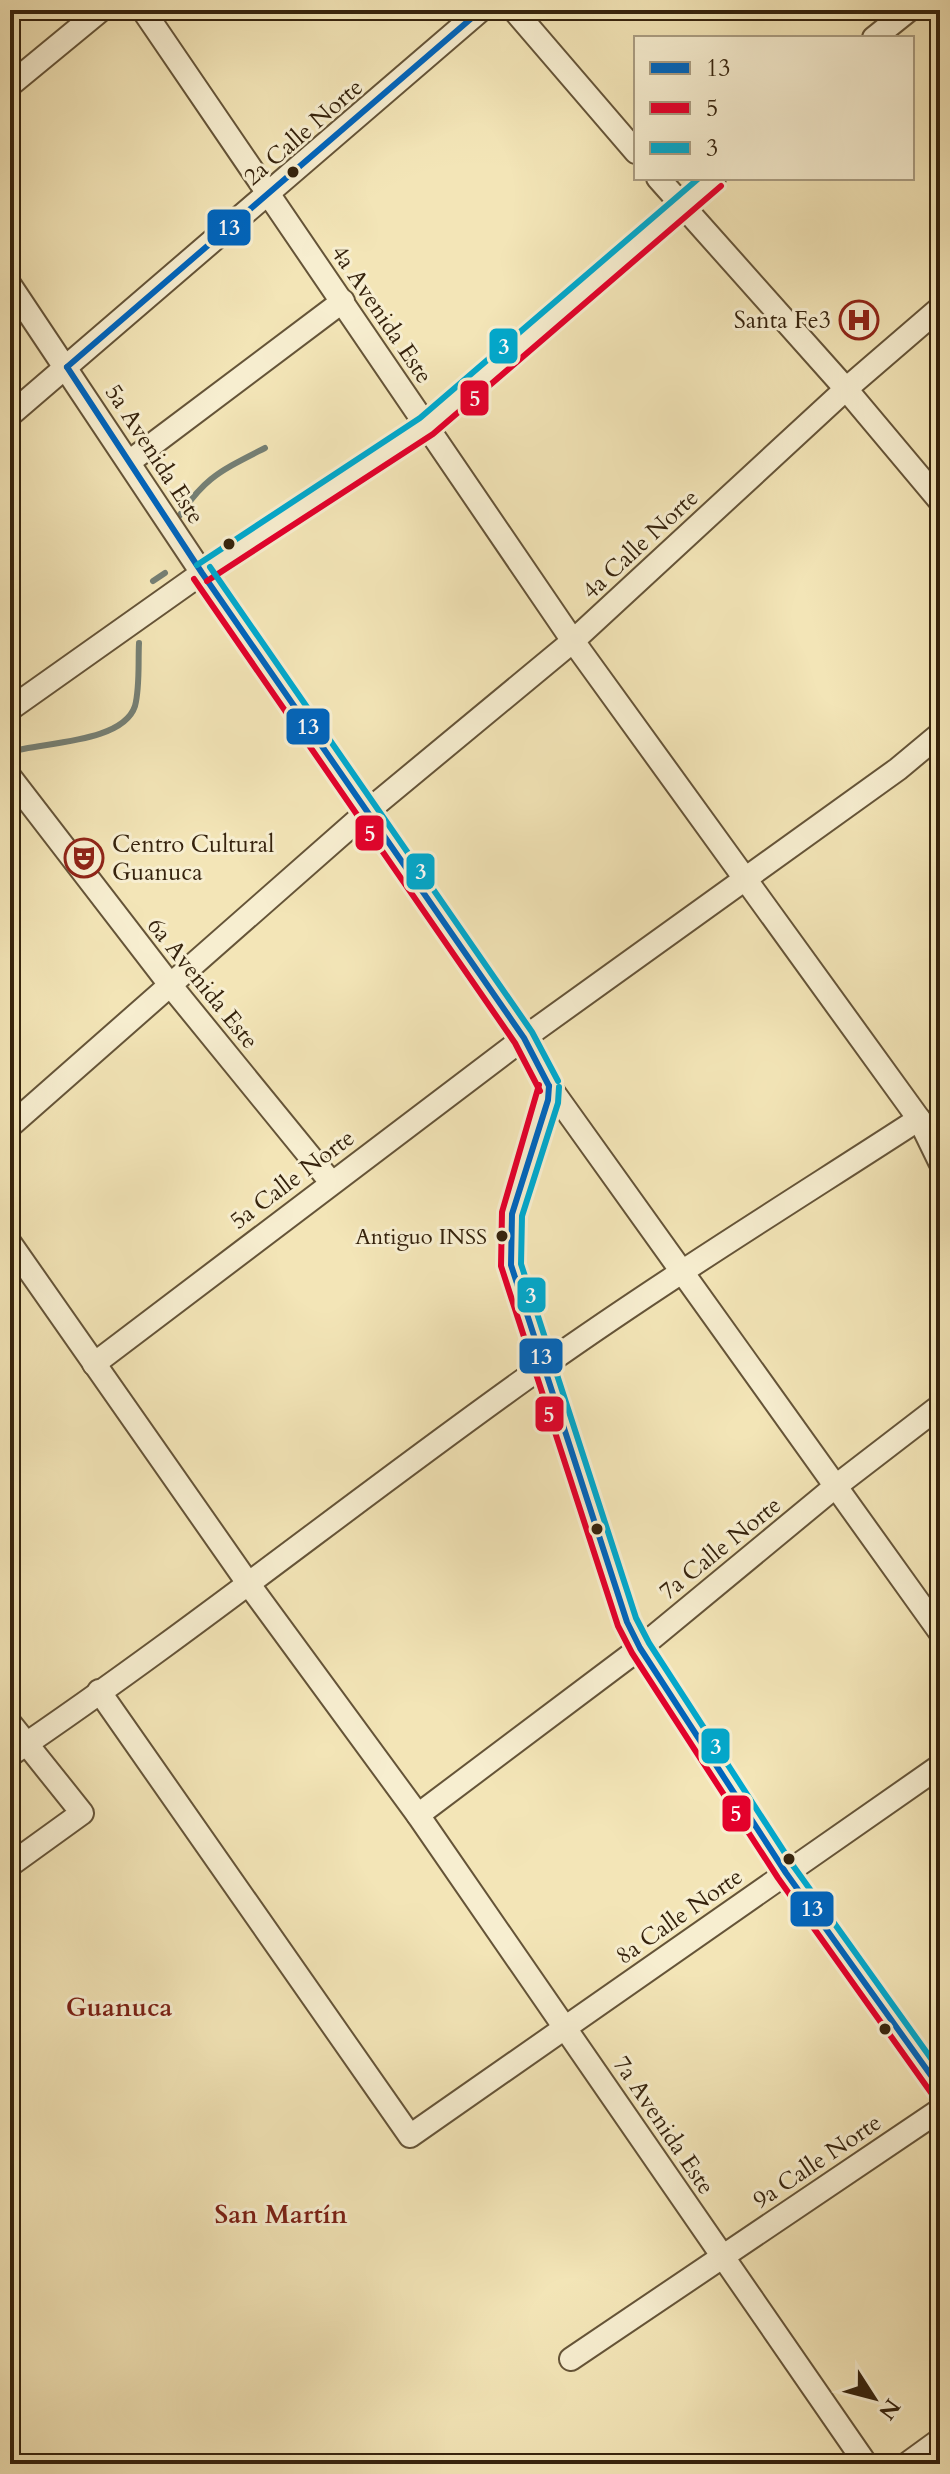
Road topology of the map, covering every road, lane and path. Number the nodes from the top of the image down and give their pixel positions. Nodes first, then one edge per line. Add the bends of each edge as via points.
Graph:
1 (101, 10) edge
2 (143, 10) edge
3 (481, 10) edge
4 (514, 10) edge
5 (909, 10) edge
6 (876, 36) edge
7 (10, 85) edge
8 (634, 150) edge
9 (660, 180) edge
10 (712, 180) edge
11 (269, 196) junction
12 (682, 206) junction
13 (10, 285) edge
14 (343, 301) junction
15 (940, 308) edge
16 (67, 367) junction
17 (846, 389) junction
18 (10, 415) edge
19 (426, 426) junction
20 (129, 462) junction
21 (940, 501) edge
22 (202, 573) junction
23 (573, 641) junction
24 (10, 709) edge
25 (940, 734) edge
26 (10, 777) edge
27 (369, 810) junction
28 (747, 880) junction
29 (171, 986) junction
30 (524, 1038) junction
31 (549, 1086) junction
32 (919, 1119) junction
33 (10, 1126) edge
34 (940, 1162) edge
35 (330, 1181) junction
36 (10, 1243) edge
37 (683, 1271) junction
38 (94, 1364) junction
39 (545, 1365) junction
40 (940, 1406) edge
41 (836, 1486) junction
42 (250, 1586) junction
43 (940, 1632) edge
44 (640, 1648) junction
45 (99, 1691) junction
46 (10, 1723) edge
47 (18, 1750) edge
48 (940, 1766) edge
49 (418, 1815) junction
50 (10, 1865) edge
51 (786, 1873) junction
52 (566, 2027) junction
53 (940, 2088) edge
54 (940, 2110) edge
55 (722, 2255) junction
56 (571, 2359) dead end
57 (940, 2440) edge
58 (866, 2464) edge
59 (907, 2464) edge

1 - 7 street
2 - 11 street, 4a Avenida Este
3 - 11 street, 2a Calle Norte
4 - 8 street
5 - 6 street
9 - 12 street
10 - 12 street
11 - 14 street, 4a Avenida Este
11 - 16 street, 2a Calle Norte
12 - 17 street
12 - 19 street
13 - 16 street, 5a Avenida Este
14 - 19 street, 4a Avenida Este
14 - 20 street
15 - 17 street, 4a Calle Norte
16 - 18 street, 2a Calle Norte
16 - 20 street, 5a Avenida Este
17 - 21 street
17 - 23 street, 4a Calle Norte
19 - 22 street
19 - 23 street, 4a Avenida Este
20 - 22 street, 5a Avenida Este
22 - 24 street
22 - 27 street, 5a Avenida Este
23 - 27 street, 4a Calle Norte
23 - 28 street, 4a Avenida Este
25 - 28 street, 5a Calle Norte
26 - 29 street, 6a Avenida Este
27 - 29 street, 4a Calle Norte
27 - 30 street, 5a Avenida Este
28 - 30 street, 5a Calle Norte
28 - 32 street, 4a Avenida Este
29 - 33 street, 4a Calle Norte
29 - 35 street, 6a Avenida Este
30 - 31 street, 5a Avenida Este
30 - 35 street, 5a Calle Norte
31 - 37 street, 5a Avenida Este
31 - 39 street via 512,1214 511,1265
32 - 34 street
32 - 37 street
35 - 38 street, 5a Calle Norte
36 - 38 street, 7a Avenida Este
37 - 39 street
37 - 41 street, 5a Avenida Este
38 - 42 street, 7a Avenida Este
39 - 42 street
39 - 44 street via 627,1622
40 - 41 street, 7a Calle Norte
41 - 43 street, 5a Avenida Este
41 - 44 street, 7a Calle Norte
42 - 45 street
42 - 49 street, 7a Avenida Este
44 - 49 street, 7a Calle Norte
44 - 51 street
45 - 47 street
45 - 52 street, 8a Calle Norte via 410,2136
46 - 47 street
47 - 50 street via 82,1813
48 - 51 street, 8a Calle Norte
49 - 52 street, 7a Avenida Este
51 - 52 street, 8a Calle Norte
51 - 53 street
52 - 55 street, 7a Avenida Este
54 - 55 street, 9a Calle Norte
55 - 56 street, 9a Calle Norte
55 - 58 street, 7a Avenida Este
57 - 59 street

